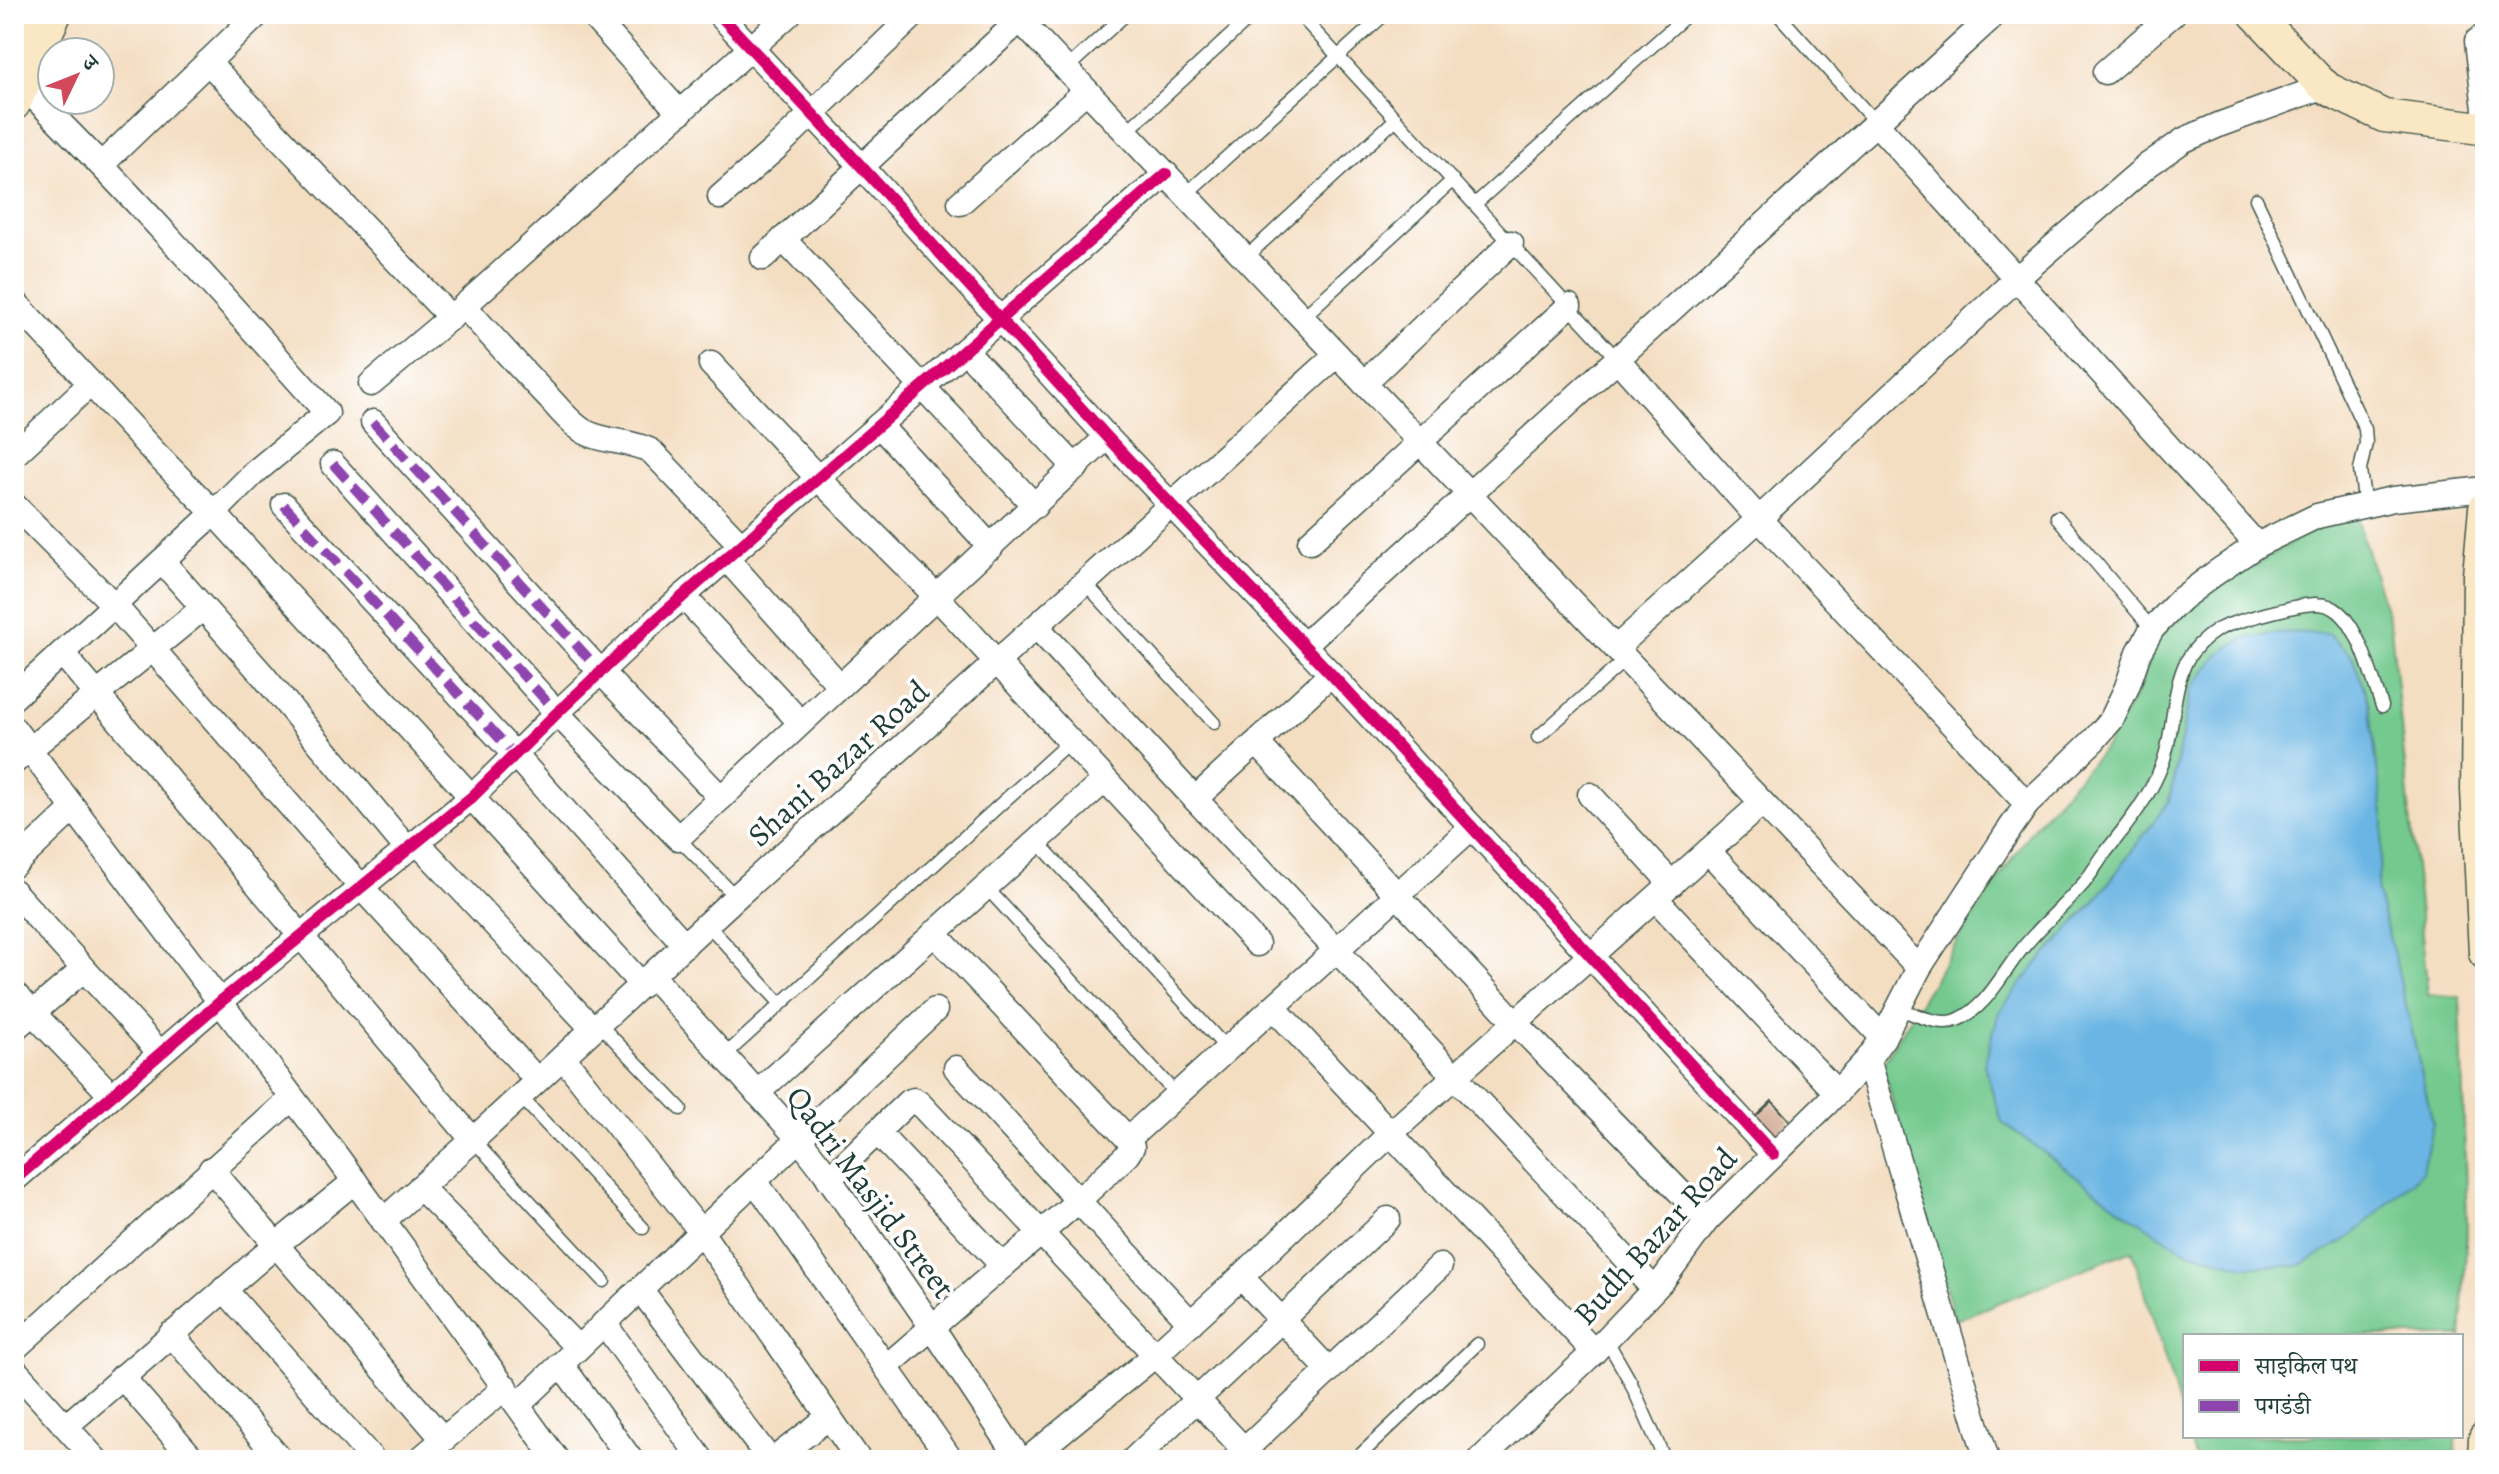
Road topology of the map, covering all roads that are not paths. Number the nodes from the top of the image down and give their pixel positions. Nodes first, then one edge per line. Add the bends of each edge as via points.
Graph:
1 (23, 14) edge
2 (55, 14) edge
3 (258, 14) edge
4 (591, 14) edge
5 (719, 14) edge
6 (789, 14) edge
7 (915, 14) edge
8 (1126, 14) edge
9 (1254, 14) edge
10 (1299, 14) edge
11 (1385, 14) edge
12 (1688, 14) edge
13 (1778, 14) edge
14 (1995, 14) edge
15 (2173, 14) edge
16 (2255, 14) edge
17 (1017, 17) edge
18 (14, 32) edge
19 (2485, 35) edge
20 (751, 49) junction
21 (1339, 56) junction
22 (208, 62) junction
23 (1066, 69) junction
24 (2105, 72) dead end
25 (2325, 86) junction
26 (17, 90) edge
27 (1086, 91) junction
28 (2485, 109) edge
29 (680, 113) junction
30 (810, 113) junction
31 (1396, 119) junction
32 (1876, 123) junction
33 (2485, 131) edge
34 (1126, 132) junction
35 (101, 165) junction
36 (861, 166) junction
37 (1166, 174) junction
38 (1453, 180) junction
39 (1185, 195) junction
40 (720, 197) dead end
41 (2256, 199) dead end
42 (960, 203) dead end
43 (1475, 204) junction
44 (783, 239) junction
45 (1511, 243) junction
46 (763, 258) dead end
47 (1245, 258) junction
48 (2016, 279) junction
49 (14, 301) edge
50 (1569, 306) junction
51 (458, 312) junction
52 (1000, 318) junction
53 (1302, 318) junction
54 (965, 350) junction
55 (1337, 355) junction
56 (1618, 360) junction
57 (711, 364) dead end
58 (1364, 383) junction
59 (90, 384) junction
60 (371, 384) dead end
61 (922, 387) junction
62 (373, 422) dead end
63 (879, 425) junction
64 (1107, 437) junction
65 (1420, 443) junction
66 (14, 455) edge
67 (333, 464) dead end
68 (1076, 468) junction
69 (818, 478) junction
70 (2485, 489) edge
71 (1470, 495) junction
72 (1170, 504) junction
73 (14, 505) edge
74 (284, 505) dead end
75 (1035, 506) junction
76 (2365, 506) junction
77 (2485, 508) edge
78 (214, 513) junction
79 (2057, 517) dead end
80 (1759, 519) junction
81 (1310, 542) dead end
82 (2257, 545) junction
83 (991, 547) junction
84 (734, 552) junction
85 (162, 561) junction
86 (1085, 583) junction
87 (683, 596) junction
88 (937, 597) junction
89 (114, 605) junction
90 (203, 608) junction
91 (1037, 627) junction
92 (2152, 629) junction
93 (1304, 645) junction
94 (152, 649) junction
95 (62, 653) junction
96 (1621, 654) junction
97 (998, 663) junction
98 (600, 671) junction
99 (1331, 674) junction
100 (840, 686) junction
101 (97, 693) junction
102 (14, 697) edge
103 (2382, 706) dead end
104 (557, 713) junction
105 (800, 722) junction
106 (1214, 723) dead end
107 (14, 729) edge
108 (1538, 737) dead end
109 (1070, 741) junction
110 (1257, 743) junction
111 (22, 755) edge
112 (515, 755) junction
113 (1105, 780) junction
114 (1590, 795) dead end
115 (472, 797) junction
116 (721, 798) junction
117 (1195, 799) junction
118 (1762, 803) junction
119 (2027, 804) junction
120 (74, 808) junction
121 (1472, 827) junction
122 (678, 838) junction
123 (1037, 841) junction
124 (412, 846) junction
125 (1708, 851) junction
126 (14, 865) edge
127 (2484, 881) edge
128 (986, 887) junction
129 (362, 888) junction
130 (14, 892) edge
131 (1664, 892) junction
132 (1398, 894) junction
133 (736, 897) junction
134 (707, 924) junction
135 (934, 933) junction
136 (302, 935) junction
137 (1257, 944) dead end
138 (685, 945) junction
139 (1338, 951) junction
140 (2485, 953) edge
141 (1589, 955) junction
142 (1919, 968) junction
143 (83, 970) junction
144 (647, 980) junction
145 (14, 993) edge
146 (220, 1002) junction
147 (781, 1004) junction
148 (1274, 1008) junction
149 (1898, 1009) junction
150 (935, 1010) dead end
151 (33, 1012) junction
152 (1514, 1021) junction
153 (596, 1027) junction
154 (14, 1029) edge
155 (1883, 1038) junction
156 (1228, 1050) junction
157 (160, 1053) junction
158 (724, 1056) junction
159 (563, 1057) junction
160 (1868, 1059) junction
161 (956, 1068) dead end
162 (1455, 1076) junction
163 (528, 1088) junction
164 (757, 1093) junction
165 (1837, 1093) junction
166 (111, 1095) junction
167 (1177, 1095) junction
168 (292, 1098) junction
169 (681, 1109) dead end
170 (877, 1132) junction
171 (1391, 1133) junction
172 (799, 1139) junction
173 (1128, 1139) junction
174 (473, 1140) junction
175 (1773, 1154) junction
176 (211, 1169) junction
177 (829, 1179) junction
178 (14, 1180) edge
179 (355, 1181) junction
180 (755, 1181) junction
181 (420, 1187) junction
182 (1079, 1200) junction
183 (1388, 1219) dead end
184 (1707, 1220) junction
185 (383, 1221) junction
186 (643, 1228) dead end
187 (701, 1232) junction
188 (1041, 1233) junction
189 (275, 1246) junction
190 (1003, 1266) junction
191 (1440, 1266) dead end
192 (1241, 1277) junction
193 (604, 1281) dead end
194 (224, 1289) junction
195 (640, 1289) junction
196 (1654, 1289) junction
197 (1282, 1320) junction
198 (604, 1323) junction
199 (1191, 1323) junction
200 (932, 1327) junction
201 (171, 1334) junction
202 (1477, 1344) dead end
203 (1600, 1346) junction
204 (14, 1349) edge
205 (570, 1356) junction
206 (1154, 1356) junction
207 (886, 1367) junction
208 (14, 1369) edge
209 (1329, 1370) junction
210 (122, 1377) junction
211 (512, 1396) junction
212 (1197, 1399) junction
213 (829, 1417) junction
214 (66, 1426) junction
215 (2485, 1438) edge
216 (443, 1439) junction
217 (84, 1456) edge
218 (1244, 1457) edge
219 (194, 1460) edge
220 (281, 1460) edge
221 (373, 1460) edge
222 (419, 1460) edge
223 (557, 1460) edge
224 (631, 1460) edge
225 (702, 1460) edge
226 (772, 1460) edge
227 (859, 1460) edge
228 (951, 1460) edge
229 (1020, 1460) edge
230 (1027, 1460) edge
231 (1133, 1460) edge
232 (1355, 1460) edge
233 (1480, 1460) edge
234 (1665, 1460) edge
235 (1987, 1460) edge
236 (2484, 1460) edge

1 - 18 street
2 - 26 street
3 - 22 street
4 - 29 street
5 - 20 street
6 - 20 street
7 - 30 street
8 - 23 lane
9 - 34 lane
10 - 21 lane
11 - 21 lane
12 - 43 lane
13 - 32 lane
14 - 32 street
15 - 24 street
16 - 25 street
17 - 23 street
17 - 36 street
19 - 28 street via 2477,41
20 - 29 street
20 - 30 street
21 - 31 lane
21 - 39 lane
22 - 35 street
22 - 51 street
23 - 27 street
25 - 33 street via 2384,116
25 - 48 street via 2184,140
26 - 35 street
27 - 34 street
27 - 42 street
29 - 51 street
30 - 36 street
30 - 40 street
31 - 38 lane
31 - 47 lane
32 - 48 street
32 - 56 street
34 - 37 street
35 - 78 street via 327,413
36 - 44 street
36 - 52 street
37 - 39 street
37 - 52 street
38 - 43 lane
38 - 53 lane
39 - 47 street
41 - 76 lane via 2365,429 2360,470
43 - 45 lane
44 - 46 street
44 - 61 street
45 - 50 lane
45 - 58 street
47 - 53 street
48 - 80 street
48 - 82 street
49 - 59 street, Qadri Masjid Street
50 - 56 lane
50 - 65 street
51 - 60 street
51 - 84 street via 580,429 651,451
52 - 54 street
52 - 64 street
53 - 55 street
54 - 61 street
54 - 68 street
55 - 58 street
55 - 72 street, Shani Bazar Road
56 - 71 street
56 - 80 street
57 - 69 street
58 - 65 street
59 - 66 street
59 - 78 street, Qadri Masjid Street
61 - 63 street
61 - 75 street
62 - 98 street
63 - 69 street
63 - 83 street
64 - 68 street
64 - 72 street
65 - 71 street
65 - 81 street
67 - 104 street
68 - 75 street
69 - 84 street
69 - 88 street
70 - 76 street, Budh Bazar Road
71 - 93 street
71 - 96 street
72 - 86 street, Shani Bazar Road
72 - 93 street
73 - 89 street
74 - 112 street
75 - 83 street
76 - 82 street, Budh Bazar Road via 2317,516
77 - 127 street via 2479,575 2477,790
78 - 85 street
78 - 115 street, Qadri Masjid Street
79 - 92 lane
80 - 96 street
80 - 119 street
82 - 92 street, Budh Bazar Road via 2181,599
83 - 88 street
84 - 87 street
84 - 100 street
85 - 89 street
85 - 90 street
86 - 91 street, Shani Bazar Road
86 - 106 lane
87 - 98 street
87 - 105 street
88 - 97 street
88 - 100 street
89 - 94 street
89 - 95 street
90 - 94 street
90 - 124 street
91 - 97 street, Shani Bazar Road
91 - 117 street
92 - 119 street, Budh Bazar Road via 2112,719
93 - 99 street
94 - 101 street
94 - 129 street
95 - 101 street
95 - 102 street
96 - 108 lane
96 - 118 street
97 - 109 street
97 - 133 street, Shani Bazar Road
98 - 104 street
98 - 116 street
99 - 110 street
99 - 121 street
100 - 105 street
101 - 111 street
101 - 136 street
103 - 149 lane via 2353,631 2329,606 2315,603 2217,630 2187,660 2168,744 2151,790 2085,882 1965,1016 1939,1022
104 - 112 street
104 - 122 street
105 - 116 street
107 - 111 street
109 - 113 street
109 - 147 lane
110 - 117 street
110 - 132 street
111 - 120 street
112 - 115 street
112 - 138 street
113 - 123 street
113 - 137 street
114 - 131 street
115 - 124 street
115 - 144 street, Qadri Masjid Street
116 - 122 street
117 - 139 street
118 - 125 street
118 - 142 street
119 - 142 street, Budh Bazar Road
120 - 126 street
120 - 146 street
121 - 132 street
121 - 141 street
122 - 133 lane
123 - 128 street
123 - 156 lane
124 - 129 street
124 - 153 street
125 - 131 street
125 - 155 street
127 - 140 street
128 - 135 street
128 - 167 lane
129 - 136 street
129 - 163 street
130 - 143 street
131 - 141 street
131 - 165 street
132 - 139 street
132 - 152 street
133 - 134 street, Shani Bazar Road
134 - 138 street, Shani Bazar Road
134 - 147 lane
135 - 164 street
135 - 173 street
136 - 146 street
136 - 174 street
138 - 144 street, Shani Bazar Road
139 - 148 street
139 - 162 street
141 - 152 street
141 - 175 street
142 - 149 street, Budh Bazar Road
143 - 151 street
143 - 157 street
144 - 153 street, Shani Bazar Road
144 - 158 street, Qadri Masjid Street
145 - 151 street
146 - 157 street
146 - 168 street
147 - 158 lane
148 - 156 street
148 - 171 street
149 - 155 street, Budh Bazar Road
150 - 172 street
151 - 154 street
151 - 166 street
152 - 162 street
152 - 184 street
153 - 159 street, Shani Bazar Road
153 - 169 lane
155 - 160 street, Budh Bazar Road
156 - 167 street
157 - 166 street
158 - 164 street, Qadri Masjid Street
159 - 163 street, Shani Bazar Road
159 - 187 street
160 - 165 street, Budh Bazar Road
160 - 235 street
161 - 182 street
162 - 171 street
162 - 196 street
163 - 174 street, Shani Bazar Road
163 - 186 lane
164 - 172 street, Qadri Masjid Street
165 - 175 street, Budh Bazar Road
166 - 178 street
167 - 173 street
168 - 176 street
168 - 179 street
170 - 177 street
170 - 188 street via 914,1100
170 - 190 street
171 - 192 street
171 - 203 street
172 - 177 street, Qadri Masjid Street
172 - 180 street
173 - 182 street via 1132,1147 1127,1155
174 - 181 street, Shani Bazar Road
174 - 193 lane
175 - 184 street, Budh Bazar Road
176 - 189 street
176 - 204 street
177 - 200 street, Qadri Masjid Street
179 - 185 street
179 - 189 street
180 - 187 street
180 - 207 street
181 - 185 street, Shani Bazar Road
181 - 205 street
182 - 188 street
182 - 199 street
183 - 197 street
184 - 196 street, Budh Bazar Road
185 - 211 street
187 - 195 street
187 - 213 street
188 - 190 street
188 - 206 street
189 - 194 street
189 - 216 street
190 - 200 street
191 - 209 street
192 - 197 street
192 - 199 street
194 - 201 street
194 - 221 street
195 - 198 street
195 - 226 street
196 - 203 street, Budh Bazar Road
197 - 209 street
197 - 212 street
198 - 205 street
198 - 225 street
199 - 206 street
200 - 207 street
200 - 229 street, Qadri Masjid Street
201 - 210 street
201 - 220 street
202 - 232 lane
203 - 233 street, Budh Bazar Road
203 - 234 lane via 1630,1381
205 - 211 street
205 - 224 street
206 - 212 street
206 - 230 street
207 - 228 street
208 - 214 street
209 - 218 street
210 - 214 street
210 - 219 street
211 - 216 street
211 - 223 street
212 - 218 street
212 - 231 street
213 - 226 street
213 - 227 street
214 - 217 street
215 - 236 street
216 - 222 street

